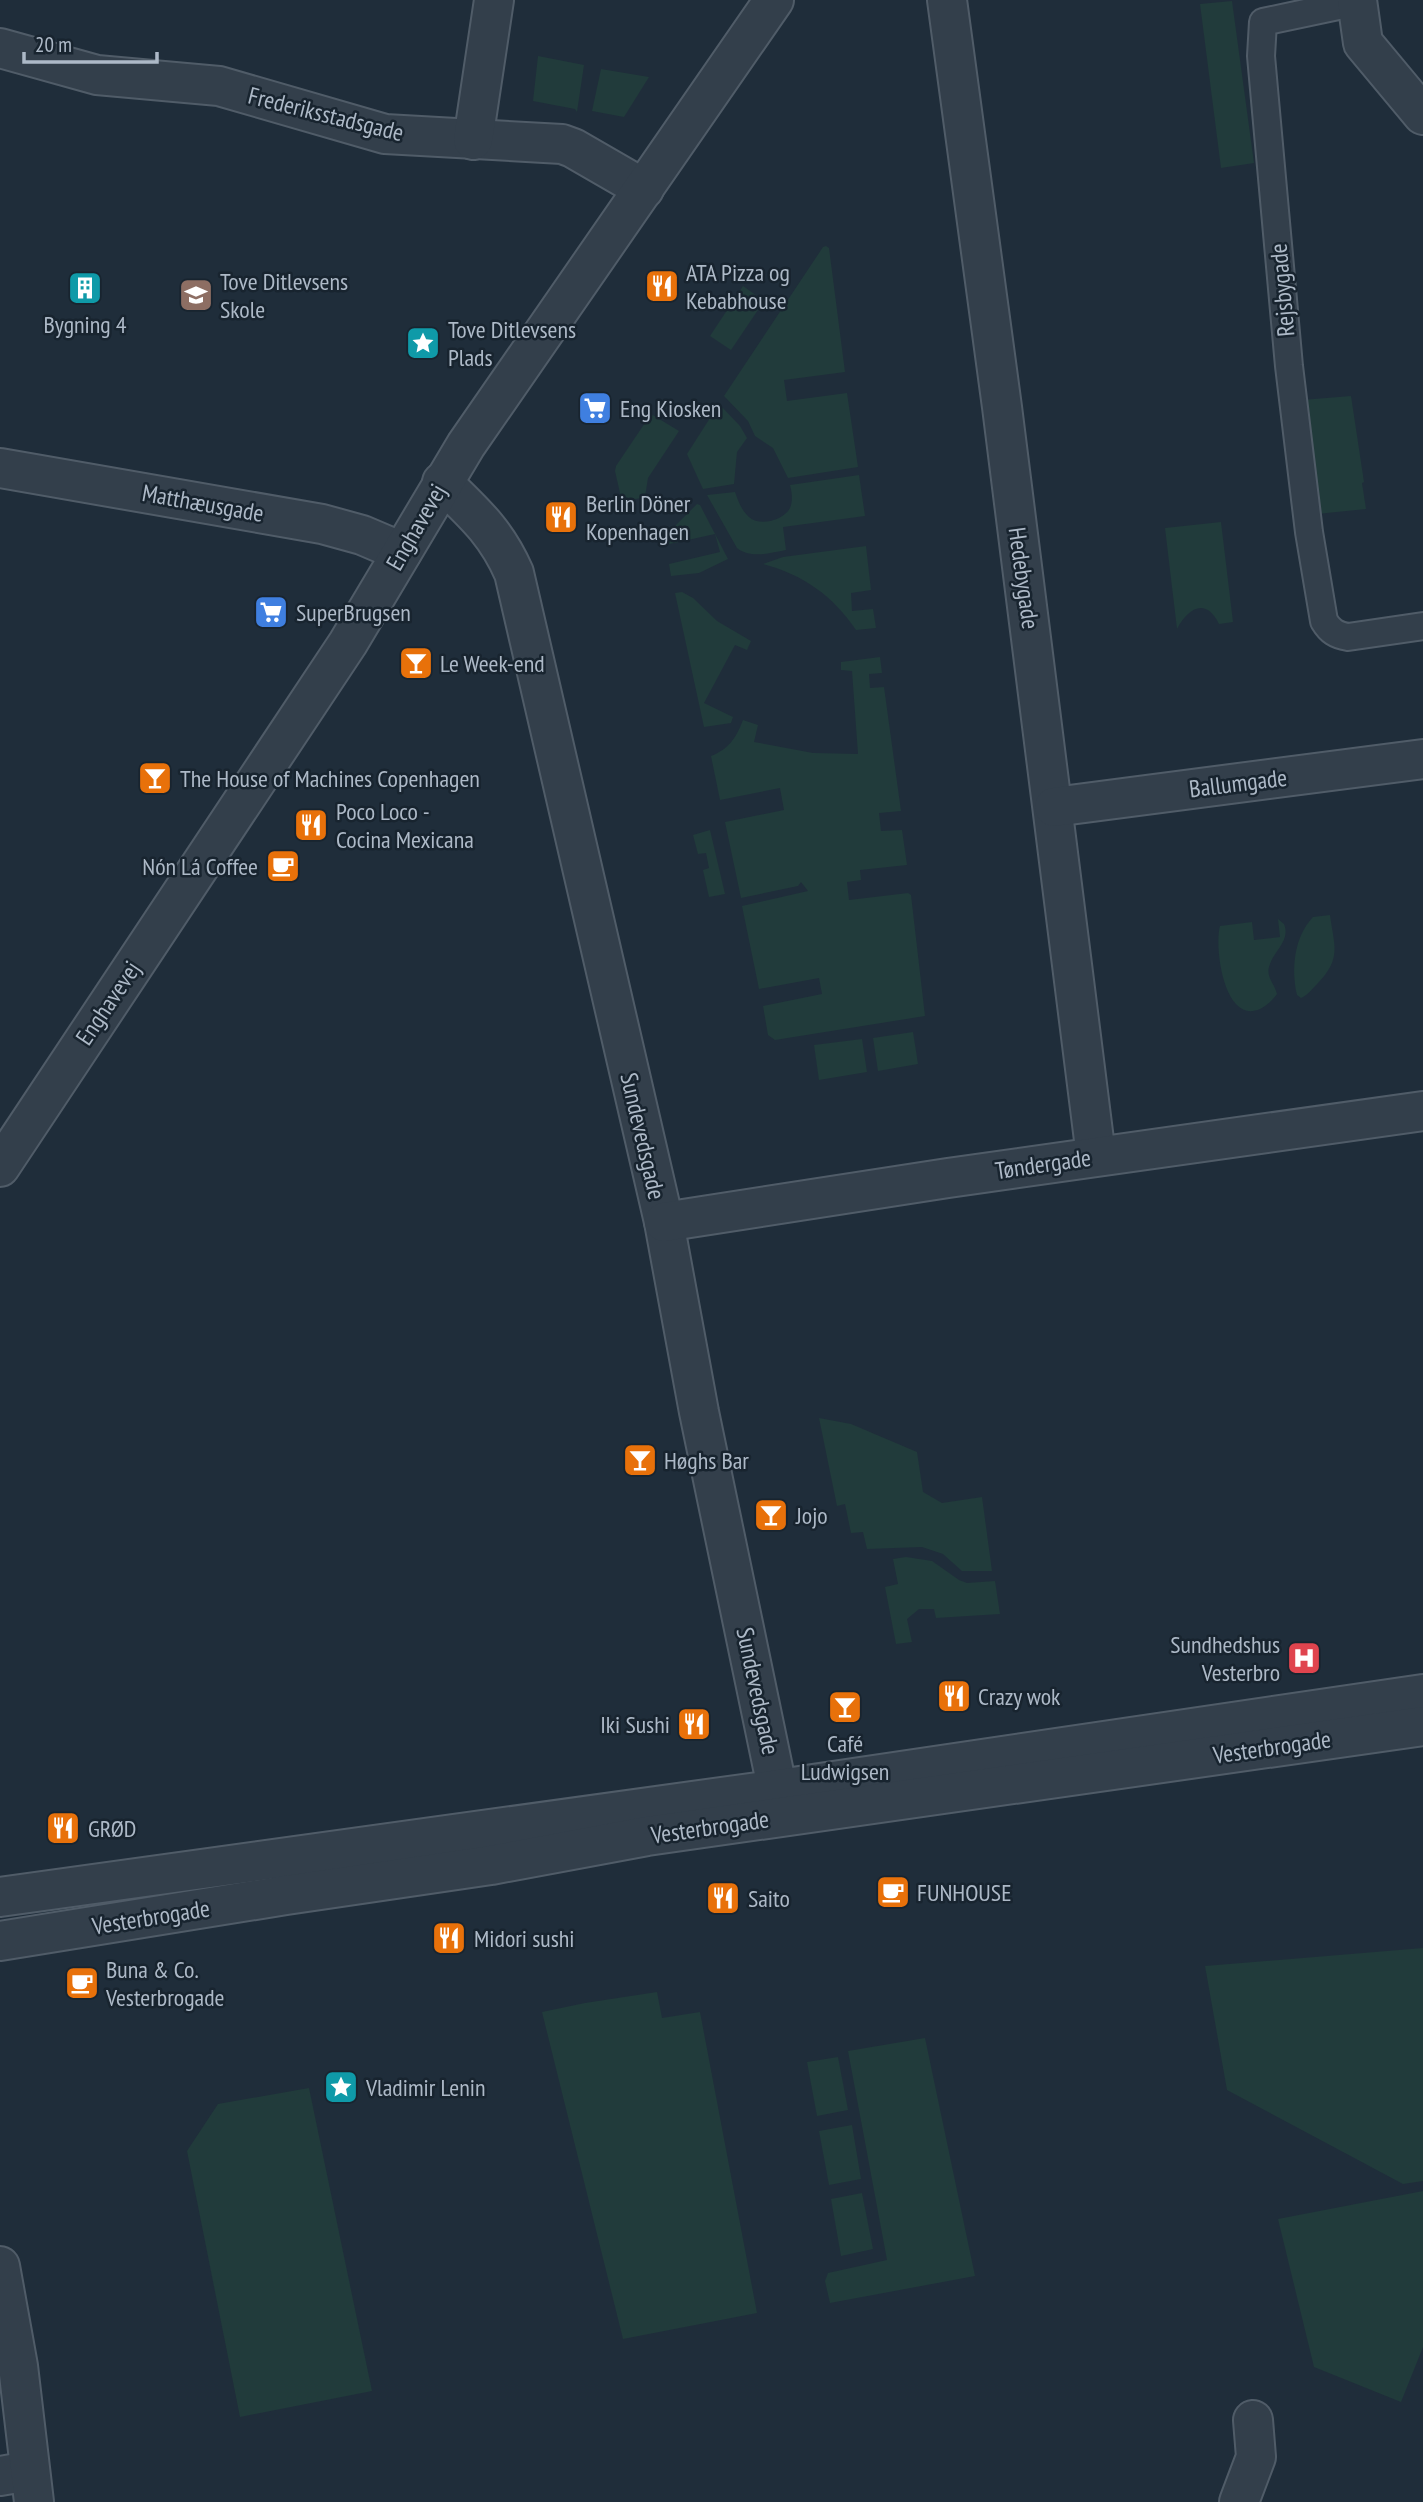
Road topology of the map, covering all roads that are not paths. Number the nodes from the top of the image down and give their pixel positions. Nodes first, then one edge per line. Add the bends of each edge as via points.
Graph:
1 (494, 0) edge
2 (774, 0) edge
3 (947, 0) edge
4 (1357, 1) edge
5 (0, 48) edge
6 (1423, 116) edge
7 (473, 140) junction
8 (644, 189) junction
9 (0, 468) edge
10 (442, 482) junction
11 (402, 552) junction
12 (1423, 626) edge
13 (1423, 759) edge
14 (1054, 807) junction
15 (1423, 1111) edge
16 (1096, 1156) junction
17 (0, 1167) edge
18 (664, 1222) junction
19 (1423, 1694) edge
20 (1423, 1726) edge
21 (781, 1802) junction
22 (0, 1897) edge
23 (0, 1941) edge
24 (0, 2266) edge
25 (1253, 2420) dead end
26 (21, 2483) edge
27 (1239, 2502) edge

1 - 7 street
2 - 8 street, Enghavevej
3 - 14 street, Hedebygade
4 - 6 street via 1363,43
4 - 12 lane, Rejsbygade via 1263,22 1261,56 1289,366 1321,612 1329,629 1348,637
5 - 7 street, Frederiksstadsgade via 97,75 219,86 385,134
7 - 8 street, Frederiksstadsgade via 562,144
8 - 10 street, Enghavevej
9 - 11 street, Matthæusgade via 323,524
10 - 11 street, Enghavevej
10 - 18 street, Sundevedsgade via 487,526 514,573
11 - 17 street, Enghavevej via 348,643
13 - 14 street, Ballumgade
14 - 16 street, Hedebygade
15 - 16 street, Tøndergade
16 - 18 street, Tøndergade
18 - 21 street, Sundevedsgade
19 - 21 street, Vesterbrogade
20 - 21 street, Vesterbrogade
21 - 22 street, Vesterbrogade
21 - 23 street, Vesterbrogade via 647,1836 491,1865
24 - 26 street via 18,2366
25 - 27 street via 1256,2457

